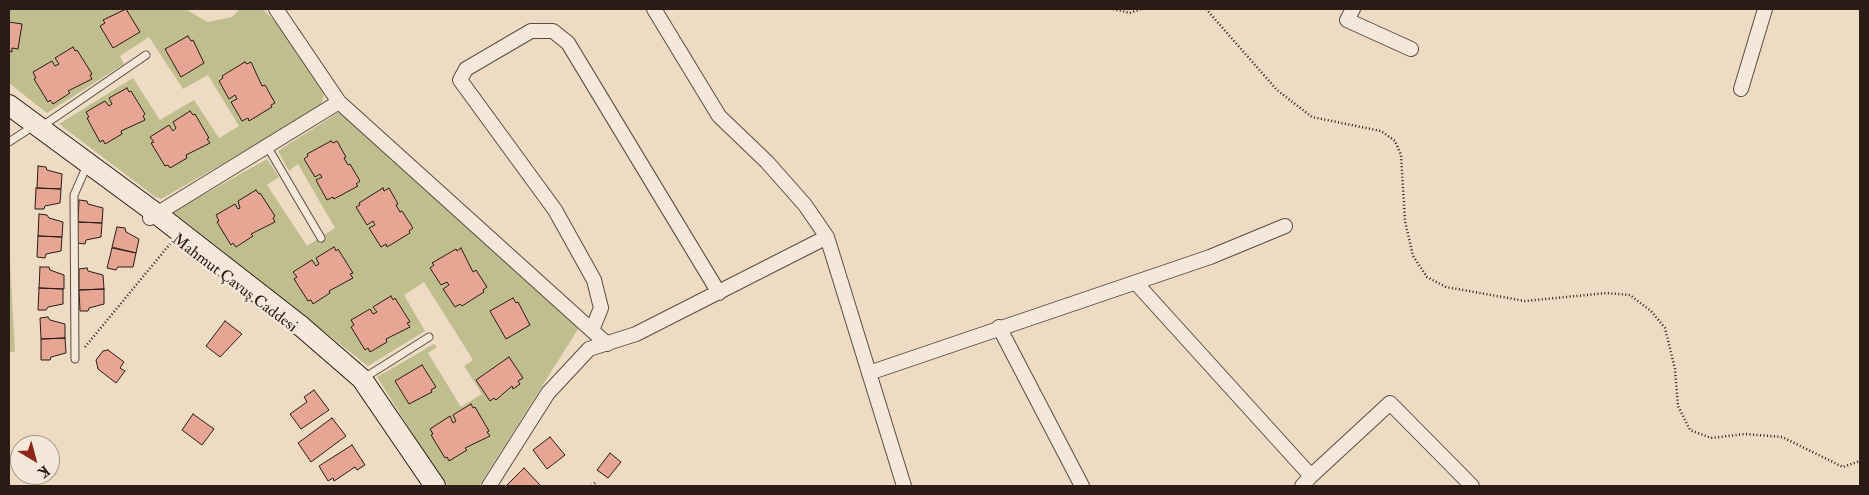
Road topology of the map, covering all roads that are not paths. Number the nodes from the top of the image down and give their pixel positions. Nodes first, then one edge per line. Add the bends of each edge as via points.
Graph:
1 (276, 9) edge
2 (654, 9) edge
3 (1353, 9) edge
4 (1765, 9) edge
5 (1411, 49) dead end
6 (146, 55) dead end
7 (1741, 90) dead end
8 (9, 97) edge
9 (339, 102) junction
10 (23, 121) edge
11 (9, 142) edge
12 (267, 146) junction
13 (85, 170) junction
14 (158, 213) junction
15 (1285, 226) dead end
16 (827, 236) junction
17 (321, 238) dead end
18 (1136, 283) junction
19 (718, 293) junction
20 (999, 327) junction
21 (592, 330) junction
22 (429, 337) dead end
23 (607, 344) junction
24 (75, 359) road end
25 (869, 373) junction
26 (360, 381) junction
27 (1306, 481) edge
28 (426, 486) edge
29 (435, 486) edge
30 (489, 486) edge
31 (904, 486) edge
32 (1082, 486) edge
33 (1472, 486) edge

1 - 9 street
2 - 16 street via 719,116 768,162
3 - 5 street via 1347,20
4 - 7 street
6 - 10 lane
8 - 10 main road
9 - 12 street
9 - 21 street
10 - 11 lane
10 - 13 main road, Mahmut Çavuş Caddesi
10 - 14 main road
12 - 14 street
12 - 17 lane
13 - 14 main road, Mahmut Çavuş Caddesi
13 - 24 lane via 74,195
14 - 26 main road via 302,327
14 - 26 main road, Mahmut Çavuş Caddesi via 175,239
15 - 18 street
16 - 19 street
16 - 25 street
18 - 20 street
18 - 27 street
19 - 21 street via 568,43 553,31 531,31 466,69 460,80 555,210 594,280 601,308
19 - 23 street via 636,334
20 - 25 street
20 - 32 street
21 - 23 street
22 - 26 lane
23 - 30 street via 589,350 548,393
25 - 31 street
26 - 28 main road, Mahmut Çavuş Caddesi
26 - 29 main road
27 - 33 street via 1390,403

